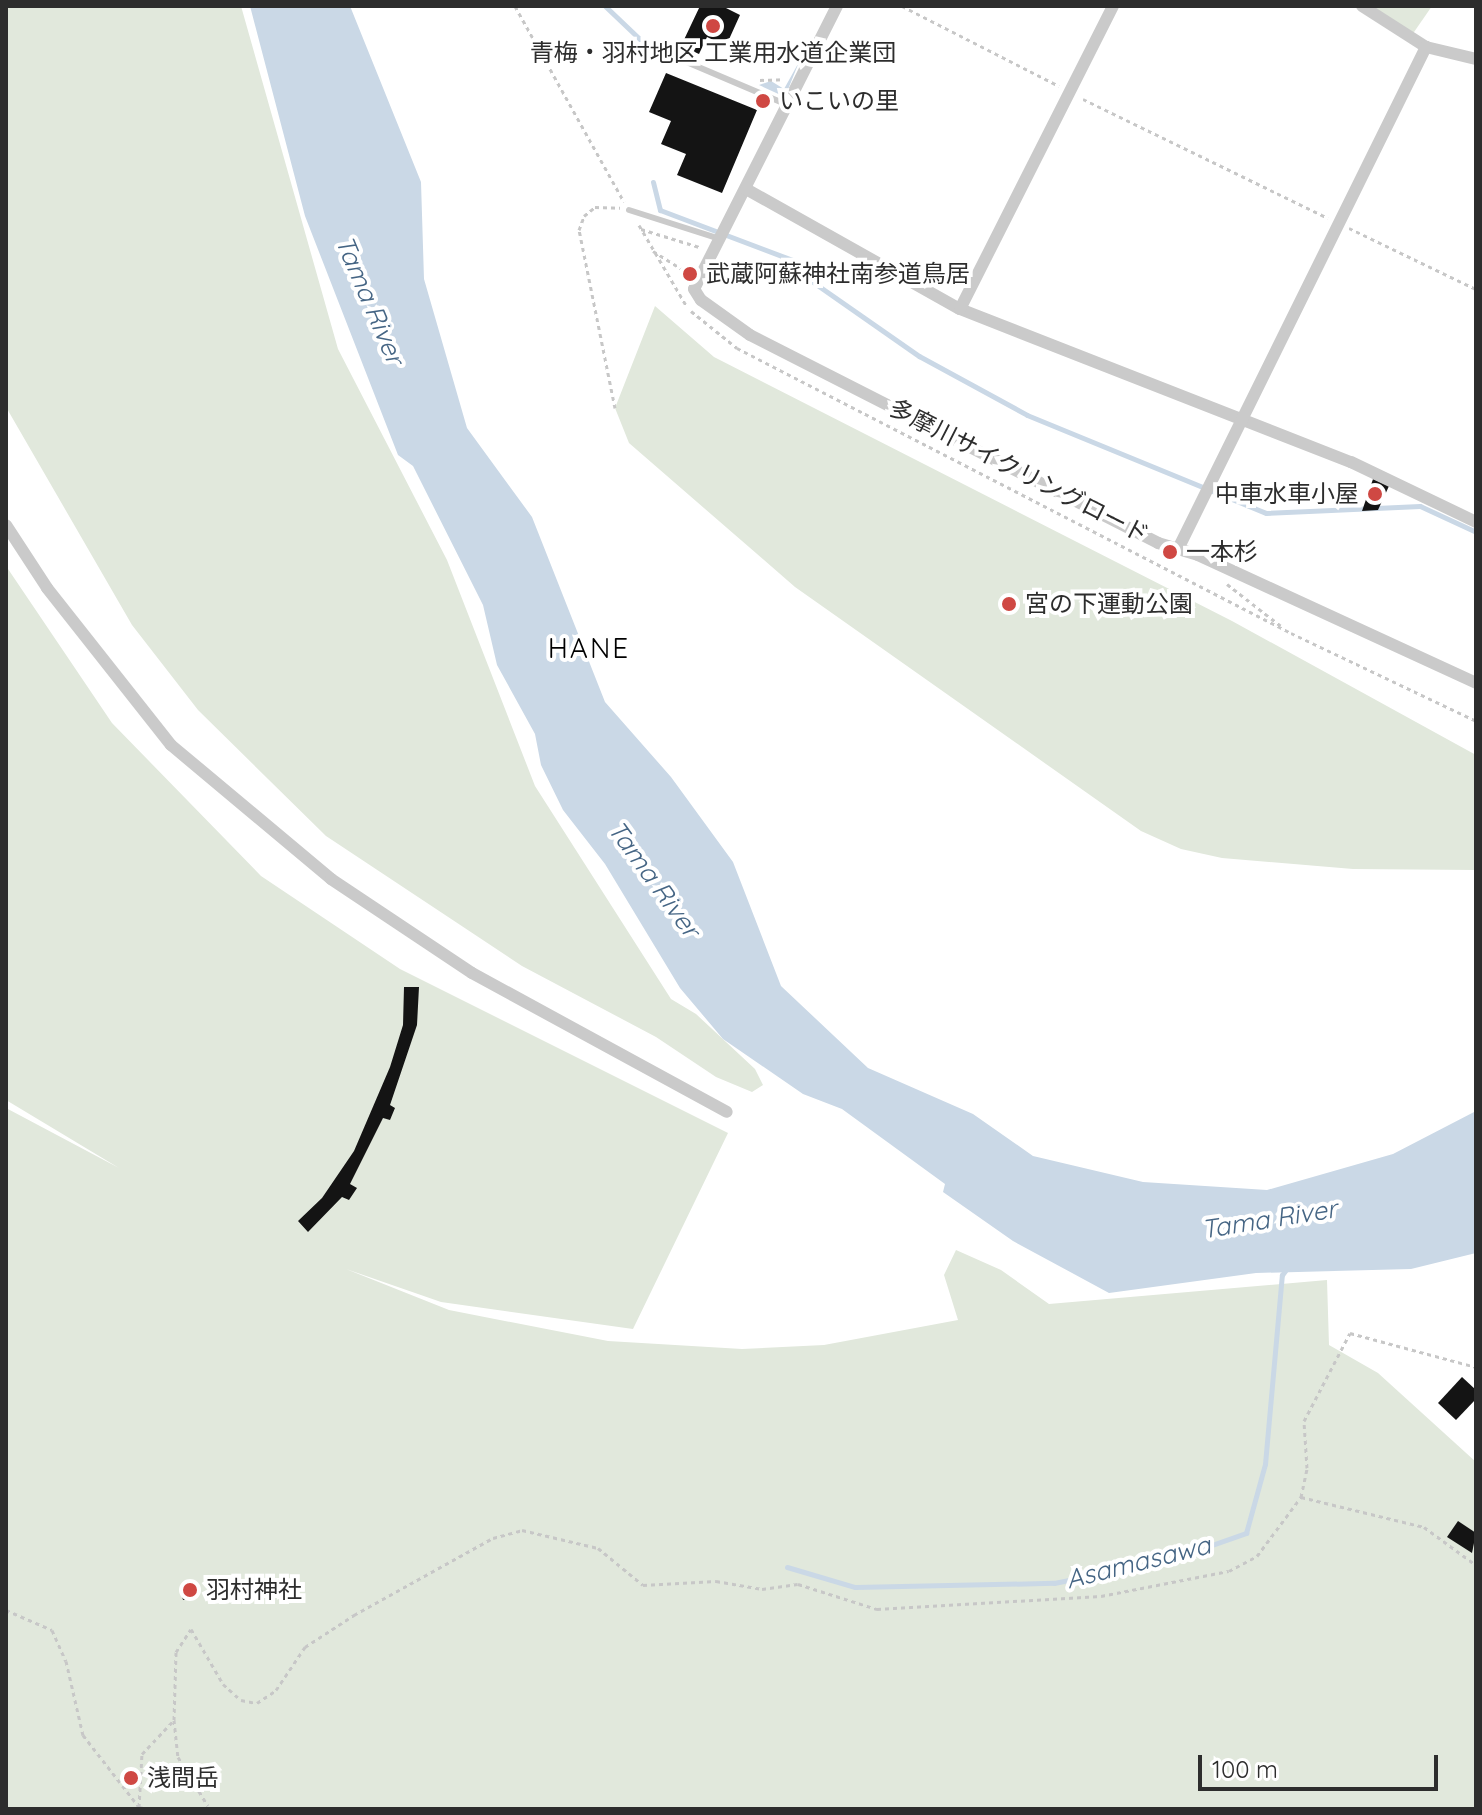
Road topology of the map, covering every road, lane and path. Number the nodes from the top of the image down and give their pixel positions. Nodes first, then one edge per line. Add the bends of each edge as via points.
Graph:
1 (515, 6) edge
2 (837, 6) edge
3 (902, 6) edge
4 (1113, 6) edge
5 (1362, 6) edge
6 (1426, 47) junction
7 (663, 52) dead end
8 (1476, 59) edge
9 (789, 78) dead end
10 (754, 90) junction
11 (1071, 93) junction
12 (788, 105) junction
13 (746, 189) junction
14 (629, 210) junction
15 (1338, 223) junction
16 (641, 229) junction
17 (722, 234) junction
18 (652, 250) junction
19 (687, 272) junction
20 (694, 277) dead end
21 (1476, 289) edge
22 (960, 309) junction
23 (615, 408) dead end
24 (1240, 421) junction
25 (1476, 522) edge
26 (6, 525) edge
27 (1179, 547) junction
28 (1222, 581) dead end
29 (1291, 633) junction
30 (1476, 683) edge
31 (1476, 721) edge
32 (727, 1112) dead end
33 (1476, 1367) edge
34 (1301, 1497) junction
35 (1476, 1565) edge
36 (6, 1610) edge
37 (174, 1720) junction
38 (139, 1807) edge
39 (209, 1808) edge
40 (148, 1809) edge
41 (166, 1809) edge

1 - 14 path, 多摩川サイクリングロード
2 - 12 street
3 - 11 path
4 - 11 street
5 - 6 street
6 - 8 street
6 - 15 street
7 - 10 lane
9 - 10 path via 760,80
10 - 12 lane
11 - 15 path
11 - 22 street
12 - 13 street
13 - 17 street
13 - 22 street
14 - 16 path, 多摩川サイクリングロード
14 - 17 lane
14 - 23 path via 595,207 579,230
15 - 21 path
15 - 24 street
16 - 18 path, 多摩川サイクリングロード
16 - 19 path via 699,248
17 - 27 street via 694,289 750,335 1158,543
18 - 19 path
18 - 29 path, 多摩川サイクリングロード via 700,322 737,348
19 - 20 path
22 - 24 street
24 - 25 street via 1351,462
24 - 27 street
26 - 32 street via 47,588 171,745 331,879 472,973
27 - 30 street
28 - 29 path
29 - 31 path, 多摩川サイクリングロード
33 - 34 path via 1350,1333 1304,1421 1307,1468
34 - 35 path via 1424,1527
34 - 37 path via 1257,1556 1229,1571 1101,1596 877,1609 798,1584 762,1589 716,1581 643,1585 598,1548 522,1530 493,1538 354,1615 305,1647 276,1690 257,1703 241,1700 223,1684 191,1629 176,1652
36 - 38 path via 52,1630 66,1661 83,1735
37 - 38 path via 142,1754
37 - 39 path via 178,1757
38 - 40 path
39 - 41 path

